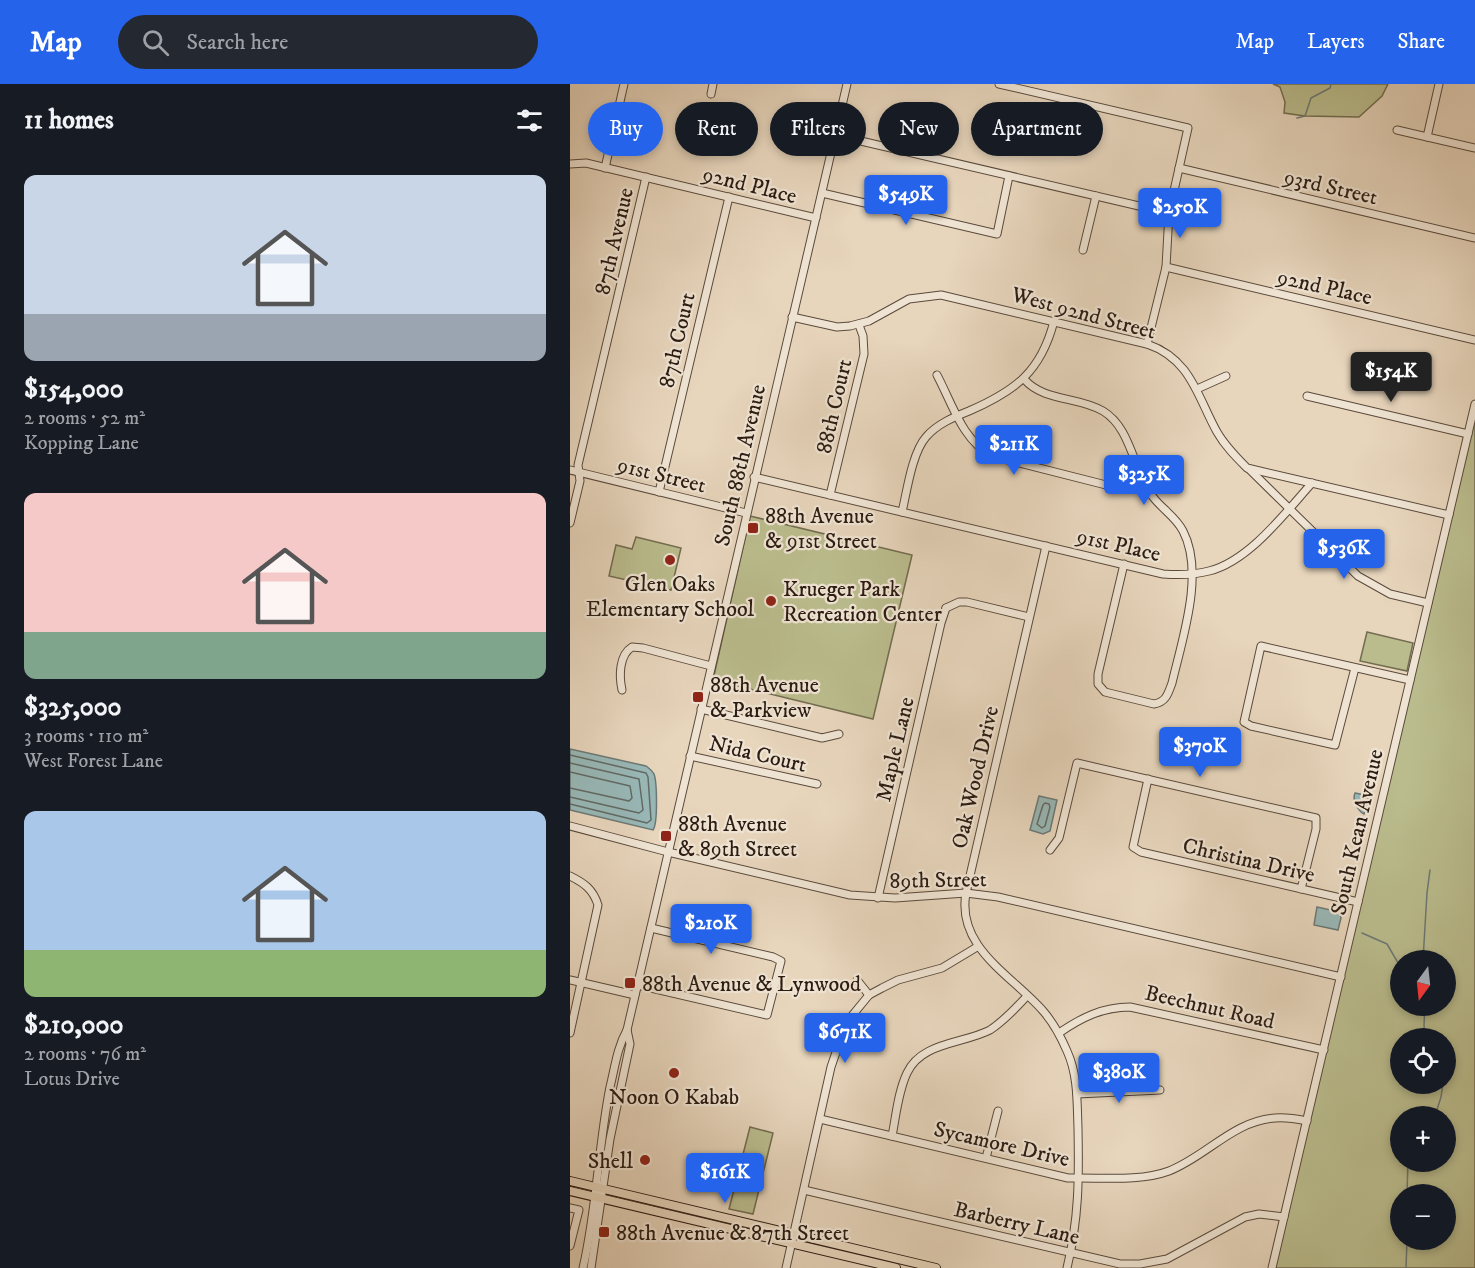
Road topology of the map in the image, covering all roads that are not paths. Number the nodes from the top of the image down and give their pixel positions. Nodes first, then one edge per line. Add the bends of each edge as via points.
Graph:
1 (624, 84) edge
2 (713, 84) edge
3 (847, 84) edge
4 (999, 84) edge
5 (1439, 84) edge
6 (711, 93) dead end
7 (843, 102) edge
8 (1397, 130) dead end
9 (1427, 137) junction
10 (866, 142) edge
11 (1475, 148) edge
12 (830, 156) edge
13 (570, 164) edge
14 (605, 168) junction
15 (1179, 168) junction
16 (1009, 176) junction
17 (646, 177) junction
18 (822, 193) junction
19 (1096, 196) junction
20 (729, 197) junction
21 (1169, 213) junction
22 (816, 218) junction
23 (1475, 238) edge
24 (1083, 250) dead end
25 (1166, 267) junction
26 (792, 316) junction
27 (1054, 321) junction
28 (859, 325) junction
29 (1475, 340) edge
30 (1147, 344) junction
31 (937, 375) dead end
32 (1226, 376) dead end
33 (1024, 379) junction
34 (1197, 389) junction
35 (1307, 396) dead end
36 (1475, 404) edge
37 (958, 416) junction
38 (1468, 434) junction
39 (1247, 468) junction
40 (570, 470) edge
41 (579, 472) junction
42 (1142, 476) junction
43 (754, 477) junction
44 (1312, 483) junction
45 (659, 492) junction
46 (830, 495) junction
47 (1288, 509) junction
48 (902, 512) junction
49 (746, 513) junction
50 (1449, 515) junction
51 (570, 523) edge
52 (1046, 546) junction
53 (1124, 564) junction
54 (1191, 574) junction
55 (1428, 603) junction
56 (1029, 617) junction
57 (711, 666) junction
58 (1354, 668) junction
59 (1410, 680) junction
60 (622, 690) dead end
61 (701, 709) junction
62 (839, 734) dead end
63 (690, 756) junction
64 (1148, 779) junction
65 (817, 784) dead end
66 (570, 826) edge
67 (1050, 850) dead end
68 (668, 852) junction
69 (570, 876) edge
70 (1301, 889) junction
71 (966, 893) junction
72 (878, 898) junction
73 (1358, 902) junction
74 (651, 928) junction
75 (977, 947) junction
76 (1341, 977) junction
77 (570, 980) edge
78 (857, 980) dead end
79 (582, 983) junction
80 (638, 985) junction
81 (635, 995) junction
82 (869, 995) junction
83 (1027, 996) junction
84 (570, 1033) edge
85 (1059, 1033) junction
86 (1324, 1050) junction
87 (1160, 1090) dead end
88 (1077, 1094) junction
89 (998, 1111) dead end
90 (820, 1119) junction
91 (1307, 1121) junction
92 (892, 1136) junction
93 (986, 1158) junction
94 (1078, 1178) junction
95 (570, 1181) edge
96 (804, 1190) junction
97 (570, 1191) edge
98 (599, 1193) junction
99 (570, 1208) edge
100 (1284, 1217) junction
101 (794, 1234) junction
102 (792, 1243) junction
103 (570, 1246) edge
104 (1071, 1253) junction
105 (904, 1264) edge
106 (583, 1265) edge
107 (591, 1268) edge
108 (786, 1268) edge
109 (896, 1268) edge
110 (936, 1268) edge
111 (1067, 1268) edge
112 (1272, 1268) edge

1 - 14 street
2 - 6 street
3 - 7 street, South 88th Avenue
4 - 15 street via 1188,128
5 - 9 street
8 - 9 street
9 - 11 street
10 - 16 street
12 - 18 street, South 88th Avenue
13 - 14 street, 92nd Place via 581,162
14 - 17 street, 92nd Place
15 - 21 street
15 - 23 street, 93rd Street
16 - 18 street, 92nd Place via 997,234
16 - 19 street
17 - 20 street, 92nd Place
17 - 41 street, 87th Avenue
18 - 22 street, South 88th Avenue
19 - 21 street
19 - 24 street
20 - 22 street, 92nd Place
20 - 45 street, 87th Court
21 - 25 street
22 - 26 street, South 88th Avenue
25 - 29 street, 92nd Place
25 - 30 street
26 - 28 street, West 92nd Street via 837,327
26 - 43 street, South 88th Avenue
27 - 28 street, West 92nd Street via 933,295 909,299
27 - 30 street, West 92nd Street
27 - 33 street via 1043,353
28 - 46 street, 88th Court via 864,354
30 - 34 street, West 92nd Street via 1174,359
31 - 37 street
32 - 34 street
33 - 37 street
33 - 42 street via 1041,393 1104,412 1123,432
34 - 39 street, West 92nd Street via 1223,443
35 - 38 street
36 - 38 street, South Kean Avenue
37 - 42 street via 973,442 999,459 1106,485 1127,483
37 - 48 street via 938,426 921,444
38 - 50 street, South Kean Avenue
39 - 44 street
39 - 47 street, West 92nd Street
40 - 41 street, 91st Street
41 - 45 street, 91st Street
41 - 51 street, 87th Avenue
42 - 54 street via 1153,497 1184,532
43 - 46 street, 91st Place
43 - 49 street, South 88th Avenue
44 - 47 street
44 - 50 street
45 - 49 street, 91st Street
46 - 48 street, 91st Place
47 - 54 street, 91st Place via 1247,551 1219,567
47 - 55 street via 1358,576 1390,594
48 - 52 street, 91st Place
49 - 57 street, South 88th Avenue
50 - 55 street, South Kean Avenue
52 - 53 street, 91st Place
52 - 56 street, Oak Wood Drive
53 - 54 street, 91st Place via 1162,574
53 - 54 street via 1098,684 1105,692 1154,704 1167,698 1172,683 1191,601
55 - 59 street, South Kean Avenue
56 - 71 street, Oak Wood Drive
56 - 72 street, Maple Lane via 967,602 944,606
57 - 60 street via 632,647 624,656 619,677
57 - 61 street, South 88th Avenue
58 - 58 street via 1335,745 1244,722 1261,646
58 - 59 street
59 - 73 street, South Kean Avenue
61 - 62 street via 822,738
61 - 63 street, South 88th Avenue
63 - 65 street, Nida Court
63 - 68 street, South 88th Avenue
64 - 67 street via 1077,763 1059,838
64 - 70 street, Christina Drive via 1133,847 1148,854
64 - 70 street via 1316,818
66 - 68 street, 89th Street
68 - 72 street, 89th Street via 836,892
68 - 74 street, South 88th Avenue
69 - 79 street via 594,892 598,905
70 - 73 street, Christina Drive
71 - 72 street, 89th Street
71 - 75 street, Oak Wood Drive via 966,921
71 - 76 street, 89th Street via 1006,898
73 - 76 street, South Kean Avenue
74 - 80 street, South 88th Avenue
74 - 80 street via 781,961 767,1015
75 - 82 street via 942,968 898,980
75 - 83 street, Oak Wood Drive
76 - 86 street, South Kean Avenue
77 - 79 street
78 - 82 street
79 - 81 street
79 - 84 street
80 - 81 street, South 88th Avenue
81 - 98 street, South 88th Avenue via 605,1113
82 - 90 street via 842,1031
83 - 85 street, Oak Wood Drive
83 - 92 street via 992,1028 930,1051 915,1061 904,1079
85 - 86 street, Beechnut Road via 1097,1012 1130,1007
85 - 88 street, Oak Wood Drive via 1071,1063
86 - 91 street, South Kean Avenue
87 - 88 street
88 - 94 street, Oak Wood Drive
89 - 93 street
90 - 92 street, Sycamore Drive
90 - 96 street
91 - 94 street, Sycamore Drive via 1275,1118 1246,1124 1162,1173
91 - 100 street, South Kean Avenue
92 - 93 street, Sycamore Drive
93 - 94 street, Sycamore Drive
94 - 104 street, Oak Wood Drive
95 - 98 main road
96 - 101 street
96 - 104 street, Barberry Lane
97 - 98 main road
98 - 101 main road
98 - 102 main road
98 - 106 street, South 88th Avenue
98 - 107 street, South 88th Avenue
99 - 103 street via 579,1210
100 - 104 street, Barberry Lane via 1259,1214 1240,1218 1183,1252 1151,1262 1120,1264
100 - 112 street, South Kean Avenue
101 - 102 street
101 - 105 main road
102 - 108 street
102 - 109 main road
104 - 111 street, Oak Wood Drive
105 - 110 main road

